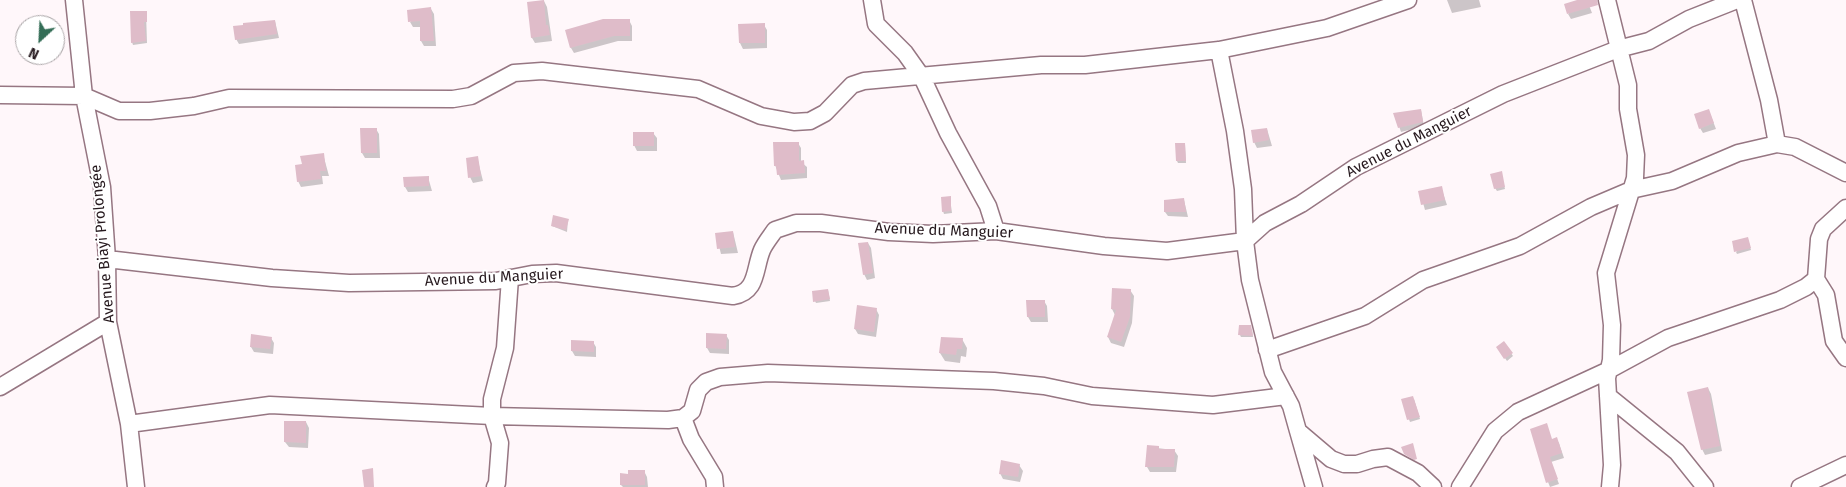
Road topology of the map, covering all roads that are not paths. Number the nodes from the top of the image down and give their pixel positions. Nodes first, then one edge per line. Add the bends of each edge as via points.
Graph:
1 (74, 0) edge
2 (872, 0) edge
3 (1408, 0) edge
4 (1607, 0) edge
5 (1737, 0) edge
6 (1743, 0) edge
7 (1618, 49) junction
8 (1219, 50) junction
9 (922, 77) junction
10 (0, 95) edge
11 (84, 96) junction
12 (1777, 144) junction
13 (1846, 173) edge
14 (1631, 190) junction
15 (1846, 208) edge
16 (996, 231) junction
17 (1245, 241) junction
18 (107, 259) junction
19 (510, 278) junction
20 (1816, 278) junction
21 (108, 322) junction
22 (1267, 350) junction
23 (1846, 358) edge
24 (1609, 370) junction
25 (0, 387) edge
26 (1286, 396) junction
27 (1608, 396) junction
28 (492, 416) junction
29 (683, 418) junction
30 (129, 424) junction
31 (1298, 431) junction
32 (1846, 465) edge
33 (136, 487) edge
34 (495, 487) edge
35 (715, 487) edge
36 (1314, 487) edge
37 (1433, 487) edge
38 (1460, 487) edge
39 (1610, 487) edge
40 (1705, 487) edge
41 (1800, 487) edge

1 - 11 street, Avenue Biayi Prolongée
2 - 9 street via 876,24 905,53
3 - 8 street via 1328,28
4 - 7 street
5 - 7 street, Avenue du Manguier via 1689,19 1649,41
6 - 12 street
7 - 14 street via 1628,85 1628,109 1636,155
7 - 17 street, Avenue du Manguier via 1503,94 1356,167 1301,204 1265,223
8 - 9 street via 1086,65 1041,65
8 - 17 street via 1243,189
9 - 11 street via 864,80 852,85 825,113 810,121 794,122 761,116 698,89 542,71 514,73 471,96 453,99 229,98 194,106 134,111 110,109
9 - 16 street via 988,206
10 - 11 street
11 - 18 street, Avenue Biayi Prolongée via 102,187
12 - 13 street via 1795,147
12 - 14 street via 1738,153 1672,181
14 - 22 street via 1591,207 1520,246 1423,280 1365,316
14 - 24 street via 1606,273 1612,326
15 - 20 street via 1822,229
16 - 17 street, Avenue du Manguier via 1167,251
16 - 19 street, Avenue du Manguier via 933,234 796,223 775,230 762,250 749,289 733,296 556,273
17 - 22 street via 1250,280
18 - 19 street, Avenue du Manguier via 272,278 349,283 496,281
18 - 21 street, Avenue Biayi Prolongée
19 - 28 street via 505,348 492,399
20 - 23 street via 1826,295 1834,341
20 - 24 street via 1780,300 1668,338
21 - 25 street
21 - 30 street, Avenue Biayi Prolongée
22 - 26 street via 1276,379
24 - 27 street
24 - 38 street via 1518,412 1495,431
26 - 29 street via 1213,405 1092,396 1044,386 994,381 768,373 720,377 706,382 698,390 692,411
26 - 31 street
27 - 39 street
27 - 40 street via 1677,452
28 - 29 street
28 - 30 street via 270,405
28 - 34 street via 500,443
29 - 35 street via 691,439 714,477
30 - 33 street, Avenue Biayi Prolongée
31 - 36 street
31 - 37 street via 1338,462 1357,464 1388,457 1418,473
32 - 41 street

